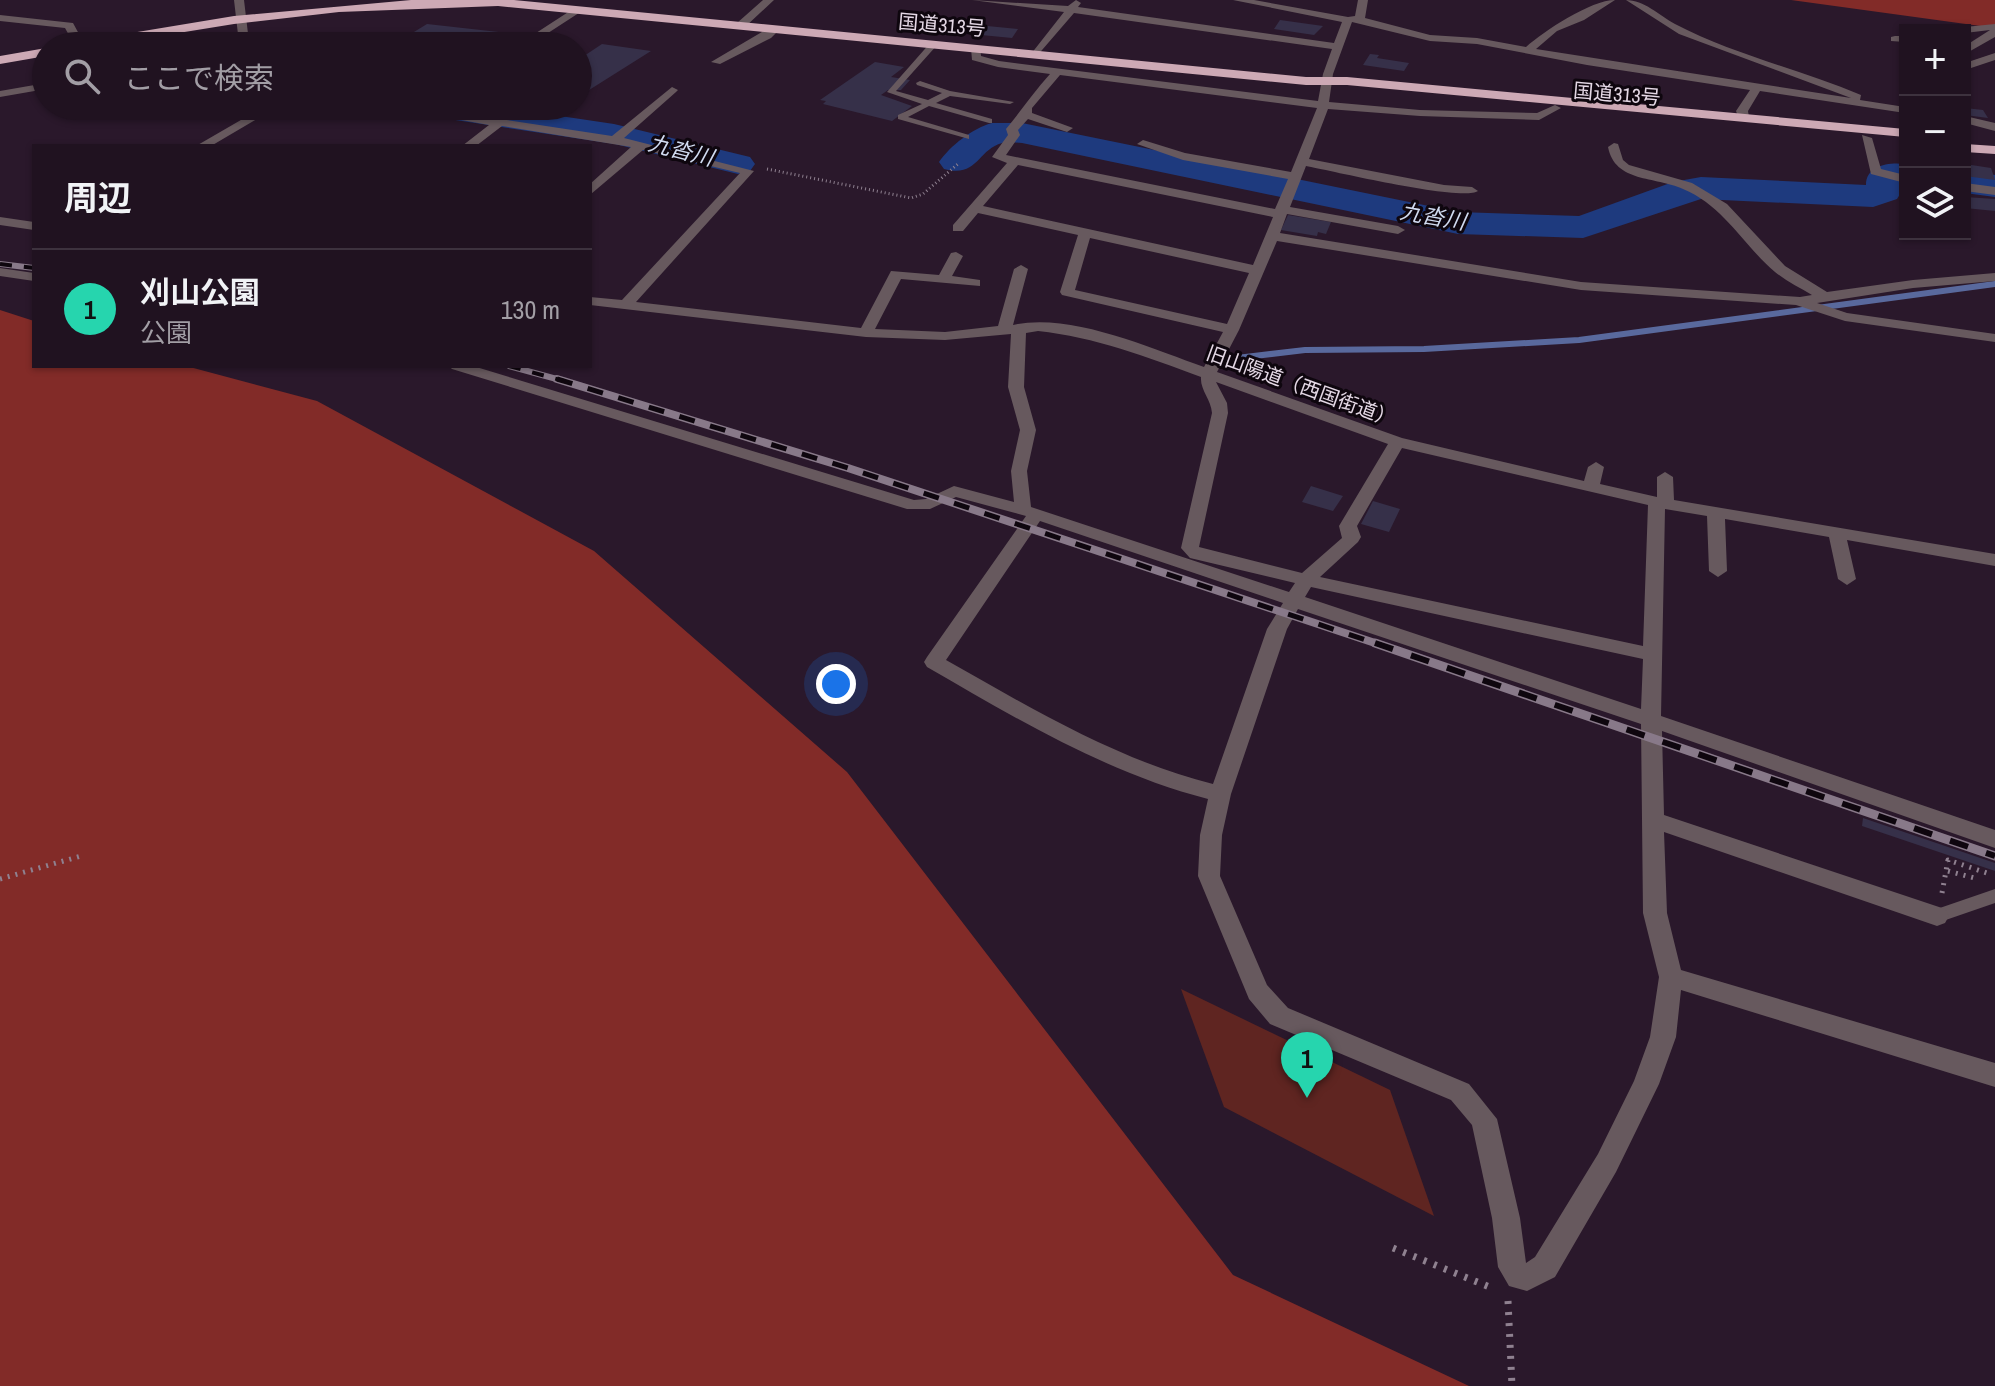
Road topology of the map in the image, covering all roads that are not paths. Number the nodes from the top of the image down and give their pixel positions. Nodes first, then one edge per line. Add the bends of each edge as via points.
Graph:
1 (239, 0) edge
2 (769, 0) edge
3 (977, 0) edge
4 (1078, 0) edge
5 (1238, 0) edge
6 (1363, 0) edge
7 (1610, 0) edge
8 (1631, 0) edge
9 (456, 1) edge
10 (580, 9) junction
11 (1069, 9) junction
12 (241, 17) junction
13 (0, 18) edge
14 (1353, 19) junction
15 (741, 25) junction
16 (776, 28) junction
17 (1971, 30) edge
18 (1995, 30) edge
19 (72, 32) edge
20 (157, 32) edge
21 (243, 32) edge
22 (543, 32) edge
23 (934, 44) junction
24 (1338, 47) junction
25 (1971, 47) edge
26 (976, 48) junction
27 (1528, 51) junction
28 (32, 54) edge
29 (1036, 54) junction
30 (1995, 56) edge
31 (0, 60) edge
32 (716, 62) dead end
33 (1971, 65) edge
34 (1057, 72) junction
35 (920, 83) dead end
36 (1326, 83) junction
37 (1757, 87) junction
38 (32, 88) edge
39 (672, 90) dead end
40 (949, 93) junction
41 (0, 94) edge
42 (1010, 102) dead end
43 (926, 103) junction
44 (1858, 104) junction
45 (1323, 105) junction
46 (1555, 108) junction
47 (1899, 109) edge
48 (1026, 115) junction
49 (1743, 117) junction
50 (248, 120) edge
51 (483, 120) edge
52 (989, 121) dead end
53 (1971, 121) edge
54 (499, 123) junction
55 (1995, 127) edge
56 (1067, 128) dead end
57 (1899, 132) edge
58 (966, 137) dead end
59 (1866, 138) junction
60 (1971, 139) edge
61 (615, 140) junction
62 (1899, 141) edge
63 (1995, 141) edge
64 (206, 144) edge
65 (471, 144) edge
66 (1143, 144) dead end
67 (640, 146) junction
68 (1614, 147) dead end
69 (1971, 148) edge
70 (1995, 150) edge
71 (1015, 161) junction
72 (1301, 161) junction
73 (1893, 177) edge
74 (1292, 183) junction
75 (1971, 188) edge
76 (592, 189) edge
77 (1472, 191) dead end
78 (1995, 191) edge
79 (974, 208) junction
80 (1280, 212) junction
81 (0, 221) edge
82 (32, 226) edge
83 (958, 228) dead end
84 (1398, 230) dead end
85 (1085, 233) junction
86 (1272, 236) junction
87 (956, 256) dead end
88 (1021, 269) dead end
89 (1256, 270) junction
90 (0, 272) edge
91 (32, 277) edge
92 (1995, 277) edge
93 (944, 279) junction
94 (975, 283) dead end
95 (592, 301) edge
96 (1825, 304) junction
97 (626, 305) junction
98 (1012, 329) junction
99 (1232, 330) junction
100 (866, 333) junction
101 (1995, 338) edge
102 (464, 368) edge
103 (1209, 373) junction
104 (1397, 442) junction
105 (1596, 467) dead end
106 (1665, 477) dead end
107 (1591, 488) junction
108 (1661, 503) junction
109 (1030, 512) junction
110 (1716, 512) junction
111 (1837, 533) junction
112 (1995, 560) edge
113 (1718, 571) dead end
114 (1847, 579) dead end
115 (1306, 580) junction
116 (1292, 601) junction
117 (1652, 654) junction
118 (1651, 720) junction
119 (1220, 794) junction
120 (1653, 820) junction
121 (1995, 839) edge
122 (1995, 896) edge
123 (1937, 916) joint
124 (1671, 977) junction
125 (1995, 1075) edge

1 - 12 street
2 - 15 street
3 - 11 street
4 - 11 street
5 - 14 street
6 - 14 street via 1361,17
7 - 27 street via 1553,29
8 - 44 street via 1740,57 1841,87 1862,100
9 - 10 highway, 国道313号
9 - 12 highway, 国道313号
10 - 15 highway, 国道313号
10 - 22 street
11 - 24 street
11 - 29 street
12 - 20 highway, 国道313号
12 - 21 street
13 - 19 street via 69,25
14 - 24 street
14 - 27 street via 1430,38
15 - 16 highway, 国道313号
16 - 23 highway, 国道313号
16 - 32 street
17 - 18 street
18 - 25 street
23 - 26 highway, 国道313号
23 - 43 lane via 891,92
24 - 36 street
26 - 29 highway, 国道313号
26 - 34 street via 976,58 991,63
27 - 37 street
28 - 31 highway
29 - 36 highway, 国道313号
30 - 33 street
34 - 45 street
34 - 48 street via 1026,108
35 - 40 lane
36 - 45 street
36 - 46 highway, 国道313号
36 - 49 highway, 国道313号
37 - 44 street
37 - 49 street
38 - 41 street
39 - 61 street
40 - 42 lane
40 - 43 lane
43 - 52 lane
43 - 58 lane via 901,117
44 - 47 street
45 - 46 street via 1539,117
45 - 72 street
46 - 59 highway, 国道313号
48 - 56 street
48 - 71 street via 998,157
49 - 57 highway, 国道313号
50 - 64 street
51 - 54 street
53 - 55 street
54 - 61 street
54 - 65 street
59 - 62 highway, 国道313号
59 - 73 street via 1873,168
60 - 63 highway
61 - 67 street
66 - 74 street
67 - 76 street
67 - 97 street via 748,171
68 - 96 street via 1625,168 1693,189 1722,207 1780,269
69 - 70 highway
71 - 79 street
71 - 80 street
72 - 74 street
72 - 77 street
74 - 80 street
75 - 78 street
79 - 83 street
79 - 85 street
80 - 84 street
80 - 86 street
81 - 82 street
85 - 89 street
85 - 99 street via 1067,292
86 - 89 street
86 - 96 street via 1581,286
87 - 93 street
88 - 98 street
89 - 99 street
90 - 91 street
92 - 96 street via 1926,282
93 - 94 street
93 - 100 street via 896,274
95 - 97 street, 旧山陽道（西国街道）
96 - 101 street via 1845,317
97 - 100 street, 旧山陽道（西国街道）
98 - 100 street, 旧山陽道（西国街道） via 945,336
98 - 103 street, 旧山陽道（西国街道） via 1050,328 1094,336
98 - 109 street via 1016,387 1028,430 1019,471
99 - 103 street
102 - 109 street via 913,505 930,504 954,491
103 - 104 street, 旧山陽道（西国街道）
103 - 115 street via 1208,385 1220,413 1190,548 1196,554
104 - 107 street, 旧山陽道（西国街道）
104 - 115 street via 1348,526 1349,542
105 - 107 street
106 - 108 street
107 - 108 street, 旧山陽道（西国街道）
108 - 110 street, 旧山陽道（西国街道）
108 - 117 street
109 - 116 street
109 - 119 street via 934,662 1128,764
110 - 111 street, 旧山陽道（西国街道）
110 - 113 street
111 - 112 street, 旧山陽道（西国街道）
111 - 114 street
115 - 116 street
115 - 117 street
116 - 118 street
116 - 119 street via 1265,659
117 - 118 street
118 - 120 street
118 - 121 street
119 - 124 street via 1209,876 1258,992 1279,1016 1460,1092 1484,1119 1512,1267 1523,1278 1545,1267 1607,1163 1646,1084 1663,1037
120 - 123 street
120 - 124 street via 1655,913
122 - 123 lane
124 - 125 street

